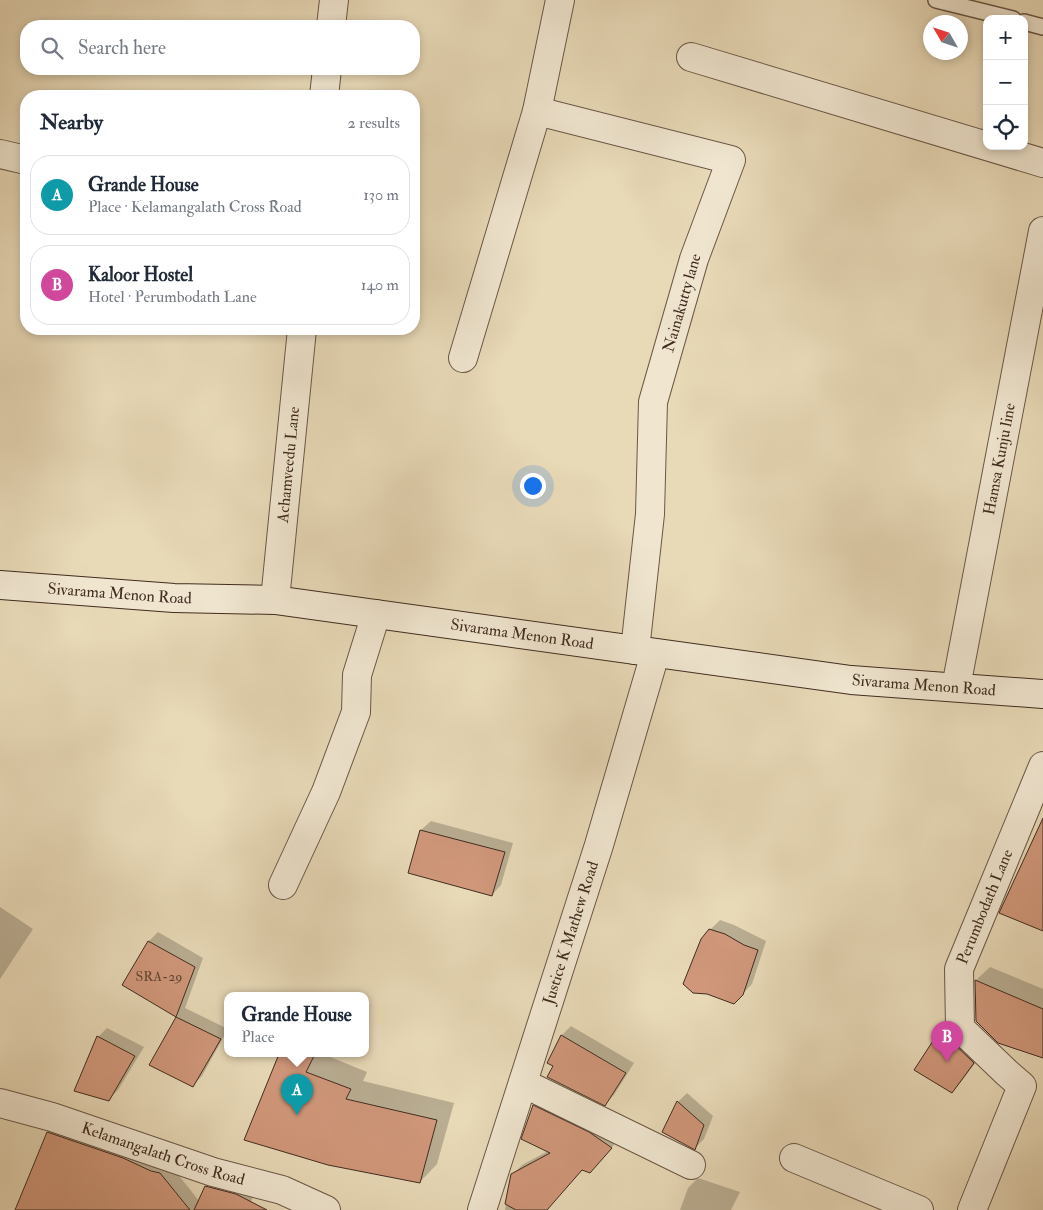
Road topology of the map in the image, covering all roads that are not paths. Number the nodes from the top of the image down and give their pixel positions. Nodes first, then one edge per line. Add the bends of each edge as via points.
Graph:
1 (334, 0) edge
2 (560, 0) edge
3 (936, 0) edge
4 (997, 15) edge
5 (332, 20) edge
6 (1028, 23) edge
7 (1043, 27) edge
8 (691, 58) dead end
9 (326, 75) edge
10 (325, 90) edge
11 (537, 111) junction
12 (0, 154) edge
13 (20, 159) edge
14 (1043, 163) edge
15 (1043, 232) edge
16 (301, 335) edge
17 (463, 358) dead end
18 (0, 585) edge
19 (275, 600) junction
20 (376, 614) junction
21 (645, 652) junction
22 (956, 687) junction
23 (1043, 694) edge
24 (1043, 766) edge
25 (283, 885) dead end
26 (523, 1083) junction
27 (0, 1104) edge
28 (794, 1158) dead end
29 (691, 1165) dead end
30 (326, 1210) edge
31 (482, 1210) edge
32 (919, 1210) edge
33 (972, 1210) edge

1 - 5 street
2 - 11 street
3 - 4 lane
6 - 7 lane
8 - 14 street
9 - 10 street
11 - 17 street
11 - 21 street, Nainakutty lane via 731,160 694,259 653,402
12 - 13 street
15 - 22 street, Hamsa Kunju line
16 - 19 street, Achamveedu Lane
18 - 19 street, Sivarama Menon Road via 174,598
19 - 20 street, Sivarama Menon Road
20 - 21 street, Sivarama Menon Road
20 - 25 street via 358,675 356,712 326,792
21 - 22 street, Sivarama Menon Road via 851,680
21 - 26 street, Justice K Mathew Road via 599,845
22 - 23 street, Sivarama Menon Road
24 - 33 street, Perumbodath Lane via 959,969 960,1028 1022,1086
26 - 29 street
26 - 31 street, Justice K Mathew Road
27 - 30 street, Kelamangalath Cross Road via 52,1116 213,1172 282,1190
28 - 32 street

